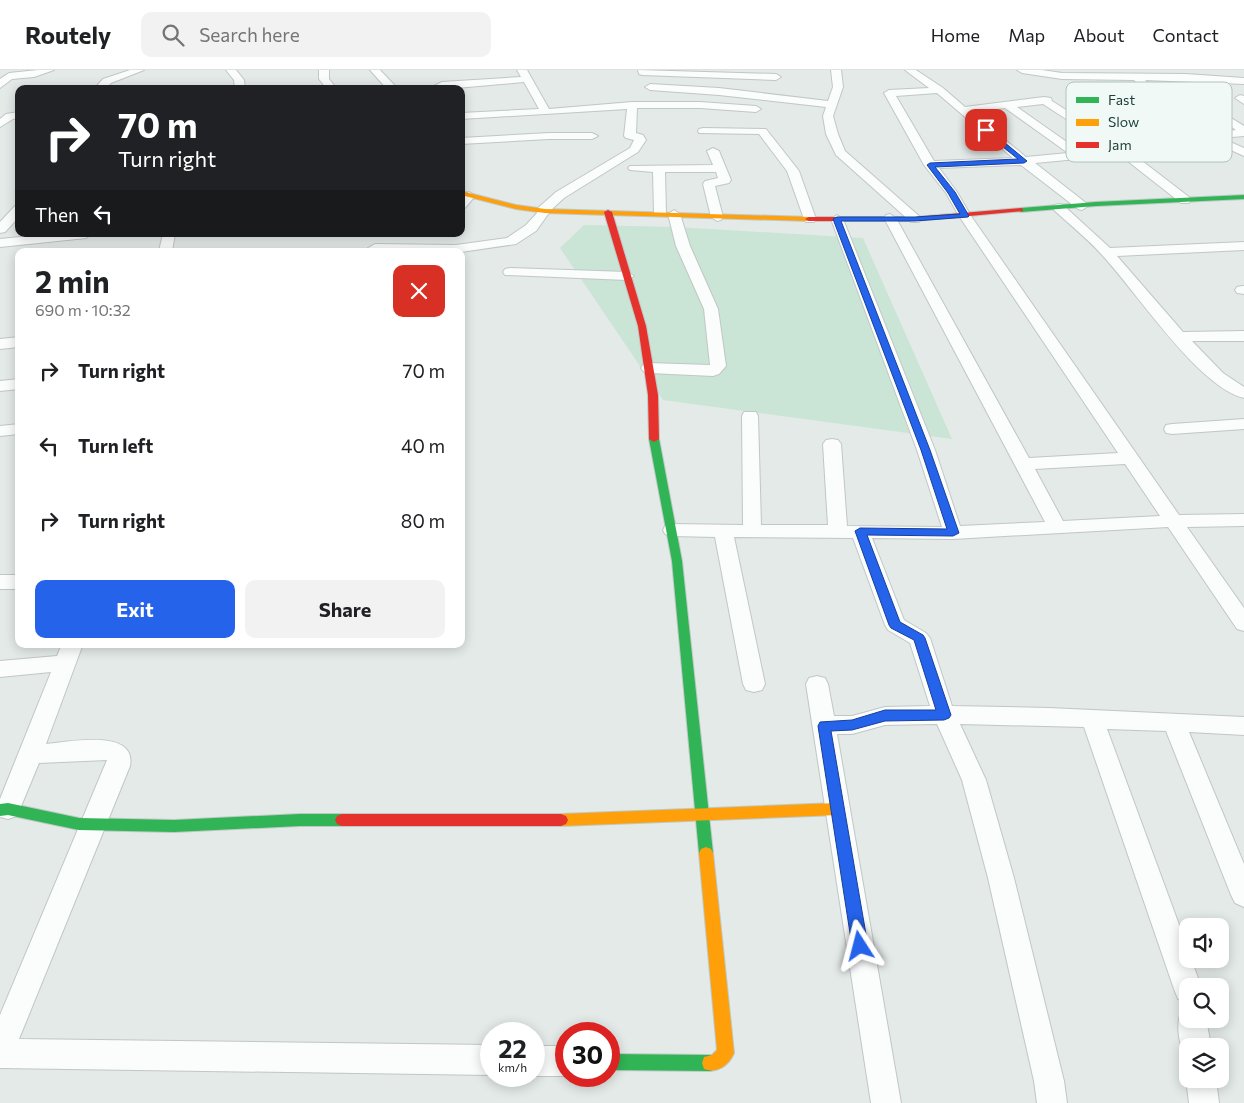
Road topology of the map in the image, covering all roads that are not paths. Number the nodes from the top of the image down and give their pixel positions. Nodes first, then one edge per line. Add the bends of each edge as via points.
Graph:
1 (49, 70) edge
2 (113, 70) edge
3 (139, 70) edge
4 (231, 70) edge
5 (324, 70) edge
6 (376, 70) edge
7 (836, 70) edge
8 (910, 70) edge
9 (1022, 70) edge
10 (1073, 70) edge
11 (641, 71) edge
12 (1114, 73) edge
13 (778, 74) edge
14 (525, 75) edge
15 (1083, 76) junction
16 (1136, 76) junction
17 (107, 81) junction
18 (1244, 81) edge
19 (1142, 82) edge
20 (0, 85) edge
21 (103, 85) edge
22 (240, 85) edge
23 (329, 85) edge
24 (386, 85) edge
25 (442, 85) edge
26 (650, 87) junction
27 (939, 90) junction
28 (968, 97) dead end
29 (763, 98) junction
30 (950, 99) junction
31 (832, 104) junction
32 (1006, 104) junction
33 (632, 105) junction
34 (649, 105) junction
35 (756, 109) junction
36 (963, 110) junction
37 (546, 112) junction
38 (1066, 114) edge
39 (15, 115) edge
40 (465, 116) edge
41 (1232, 123) edge
42 (0, 124) edge
43 (703, 131) dead end
44 (727, 131) junction
45 (746, 131) junction
46 (1244, 132) edge
47 (592, 136) dead end
48 (465, 141) edge
49 (727, 145) dead end
50 (1066, 147) edge
51 (1232, 147) edge
52 (713, 151) dead end
53 (1244, 153) edge
54 (1066, 156) edge
55 (1024, 161) junction
56 (1136, 162) edge
57 (930, 165) junction
58 (634, 168) dead end
59 (659, 168) junction
60 (721, 169) junction
61 (1244, 196) edge
62 (465, 198) edge
63 (1185, 200) junction
64 (1082, 206) junction
65 (1059, 208) junction
66 (544, 211) junction
67 (608, 212) junction
68 (15, 213) edge
69 (667, 213) junction
70 (965, 216) junction
71 (717, 217) junction
72 (890, 218) junction
73 (810, 219) junction
74 (837, 219) junction
75 (915, 219) junction
76 (0, 229) edge
77 (57, 237) edge
78 (0, 243) edge
79 (1244, 246) edge
80 (416, 248) edge
81 (442, 248) edge
82 (465, 248) edge
83 (1107, 252) junction
84 (510, 272) dead end
85 (628, 276) junction
86 (1244, 336) edge
87 (1178, 337) junction
88 (15, 342) edge
89 (0, 344) edge
90 (649, 368) junction
91 (1218, 376) junction
92 (1244, 376) edge
93 (15, 384) edge
94 (0, 386) edge
95 (1244, 393) edge
96 (750, 416) dead end
97 (1244, 424) edge
98 (15, 429) edge
99 (1172, 429) dead end
100 (0, 431) edge
101 (832, 444) dead end
102 (1130, 458) junction
103 (1023, 464) junction
104 (1244, 520) edge
105 (1173, 521) junction
106 (1058, 528) junction
107 (672, 530) junction
108 (723, 530) junction
109 (752, 530) junction
110 (849, 531) junction
111 (953, 533) junction
112 (0, 582) edge
113 (15, 582) edge
114 (1240, 614) edge
115 (69, 654) edge
116 (0, 669) edge
117 (754, 684) dead end
118 (816, 684) dead end
119 (944, 715) junction
120 (1092, 719) junction
121 (1174, 723) junction
122 (824, 726) junction
123 (1244, 726) edge
124 (31, 754) junction
125 (4, 809) edge
126 (837, 809) junction
127 (702, 814) junction
128 (94, 824) junction
129 (1244, 895) edge
130 (1184, 978) edge
131 (0, 1049) edge
132 (0, 1053) edge
133 (480, 1060) edge
134 (620, 1062) edge
135 (1202, 1088) edge
136 (886, 1103) edge
137 (1052, 1103) edge
138 (1204, 1103) edge

1 - 20 street via 9,76
2 - 17 street
3 - 17 street
4 - 22 street
5 - 23 street via 324,79
6 - 24 street
7 - 31 street via 838,87
8 - 27 street
9 - 15 street via 1044,78
10 - 15 street
11 - 13 street
11 - 26 street
12 - 15 street
12 - 16 street
13 - 29 street
14 - 25 street
14 - 37 street
16 - 18 street
16 - 19 street
17 - 21 street
26 - 29 street via 699,88
26 - 34 street
27 - 30 street
27 - 57 street via 888,93
28 - 30 street
29 - 31 street
29 - 35 street
30 - 36 street
31 - 75 street via 828,116 840,153
32 - 36 street
32 - 38 street via 1045,100
32 - 50 street
33 - 34 street
33 - 37 street
33 - 66 street via 630,136 640,140 634,150 560,195
34 - 35 street
35 - 45 street
36 - 55 street
37 - 40 street
39 - 42 street
41 - 46 street
43 - 44 street
44 - 45 street
44 - 49 street
45 - 73 street via 762,131 785,160
47 - 48 street
51 - 53 street
52 - 60 street
54 - 55 street
55 - 57 street
55 - 64 street
56 - 63 street
57 - 70 street
58 - 59 street
59 - 60 street
59 - 69 street
60 - 71 street via 725,180 709,184
61 - 63 street
62 - 66 street
63 - 64 street
64 - 65 street
65 - 70 street
65 - 83 street
66 - 67 street
66 - 82 street via 531,228 511,241
67 - 69 street
67 - 85 street
68 - 76 street
69 - 71 street
69 - 90 street via 711,309 718,366 712,371
70 - 75 street
70 - 102 street
71 - 73 street
72 - 74 street
72 - 75 street
72 - 103 street
73 - 74 street
74 - 111 street via 926,450
77 - 78 street
79 - 83 street
80 - 81 street
83 - 87 street
84 - 85 street
85 - 90 street via 642,326
86 - 87 street
87 - 91 street
88 - 89 street
90 - 107 street via 654,447
91 - 92 street
91 - 95 street
93 - 94 street
96 - 109 street
97 - 99 street
98 - 100 street
101 - 110 street
102 - 103 street
102 - 105 street
103 - 106 street
104 - 105 street
105 - 106 street
105 - 114 street
106 - 111 street
107 - 108 street
107 - 127 street
108 - 109 street
108 - 117 street
109 - 110 street
110 - 111 street
110 - 119 street via 895,625 919,638
112 - 113 street
115 - 116 street
115 - 124 street
118 - 122 street
119 - 120 street
119 - 122 street via 885,716 852,725
119 - 137 street via 977,789 1001,878
120 - 121 street
120 - 130 street
121 - 123 street
121 - 129 street
122 - 126 street
124 - 125 street
124 - 128 street via 109,749 120,756
125 - 128 street
126 - 127 street
126 - 136 street
127 - 128 street via 558,820 300,820 174,826
127 - 134 street via 726,1053 715,1063
128 - 131 street
132 - 133 street
135 - 138 street

